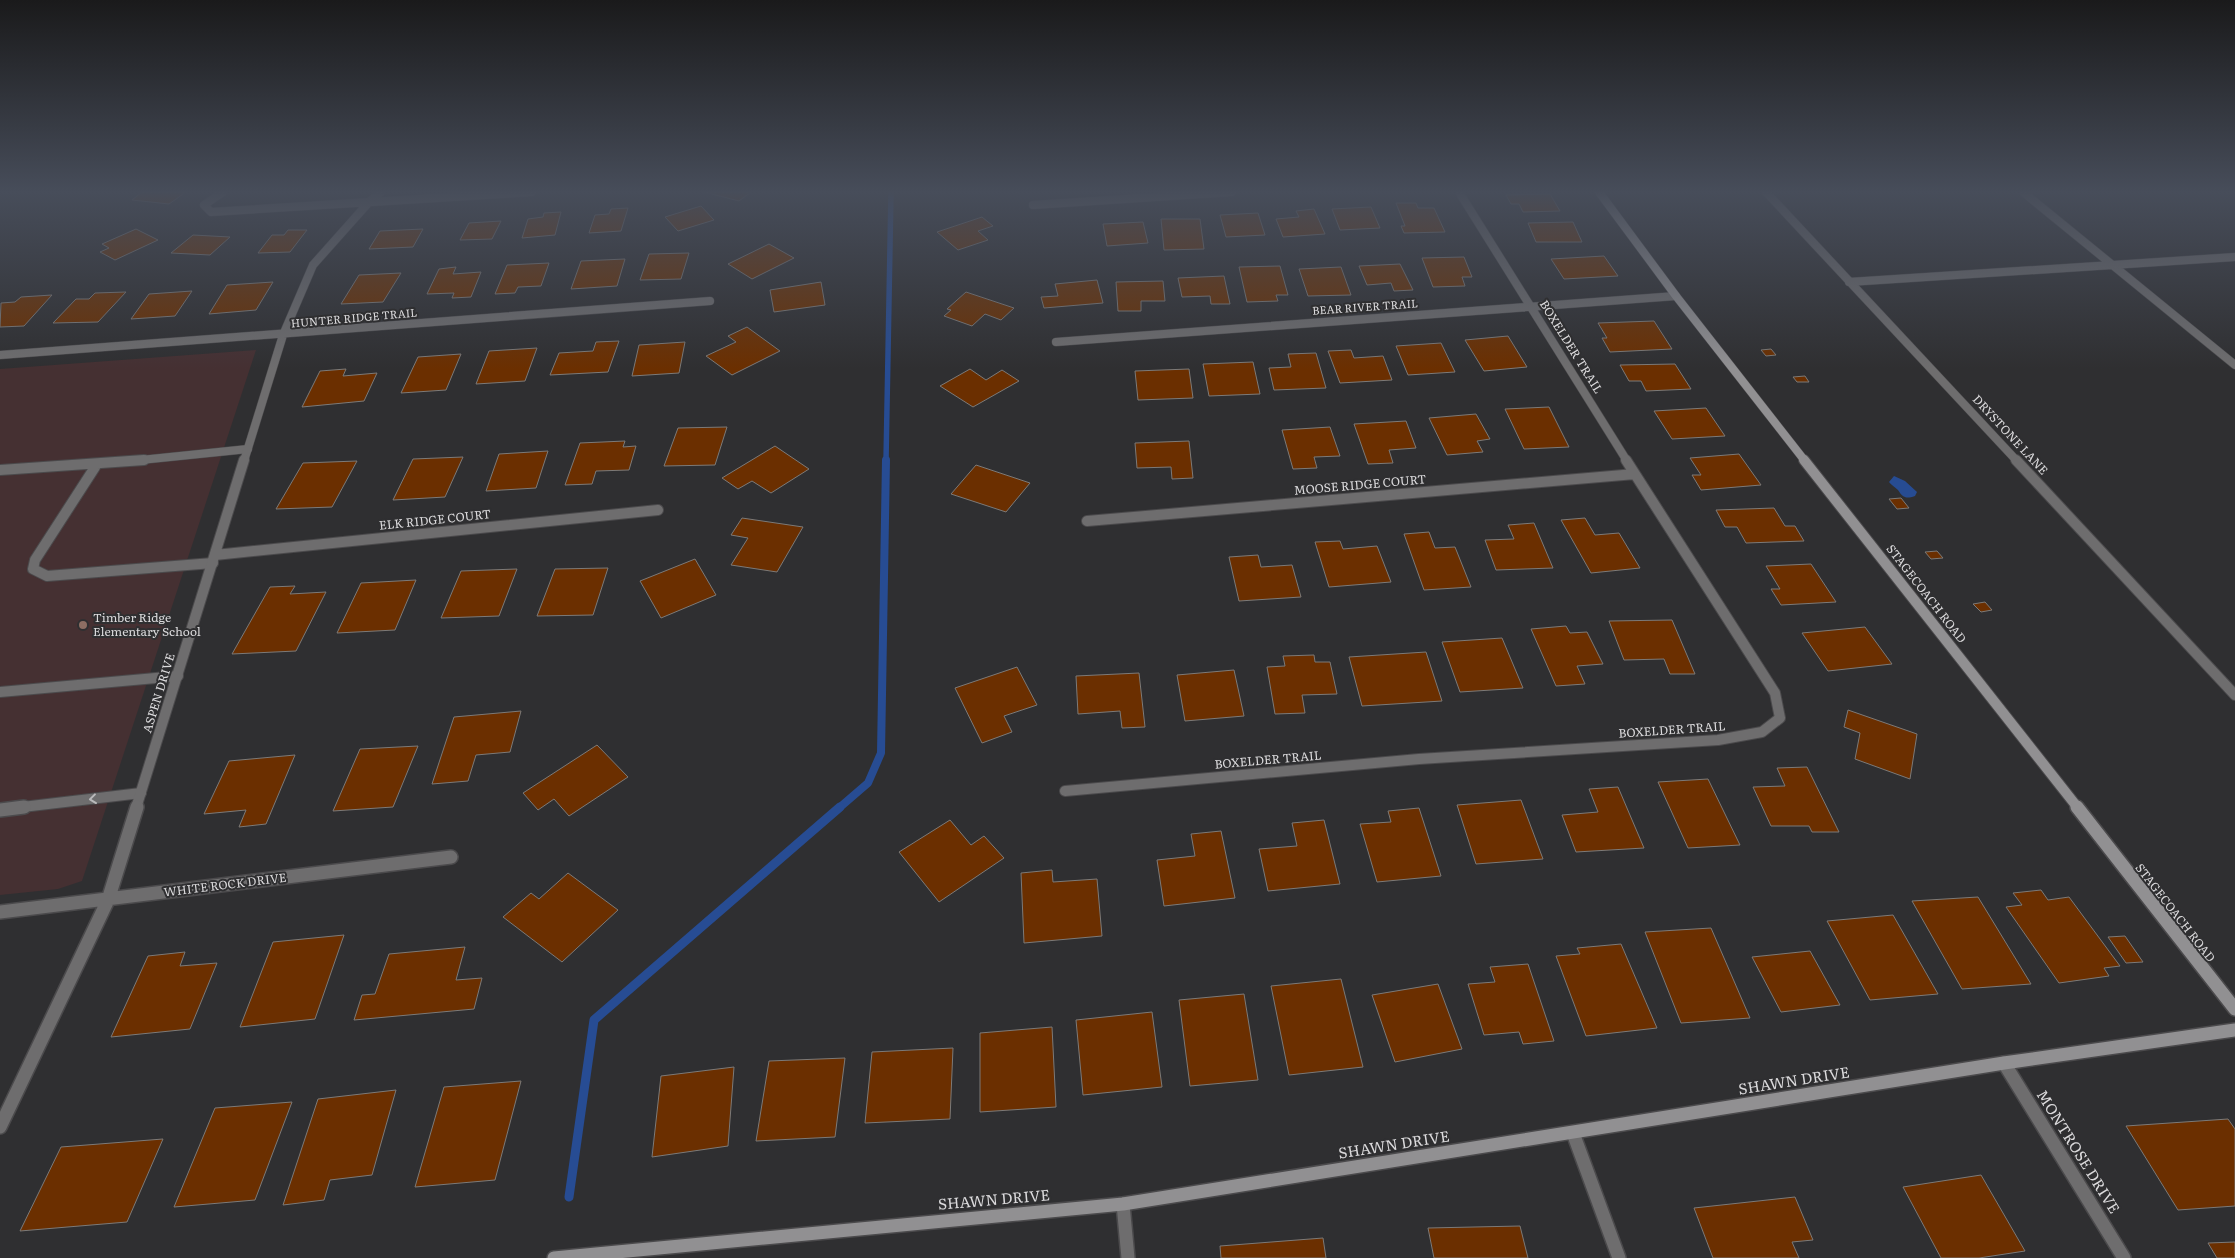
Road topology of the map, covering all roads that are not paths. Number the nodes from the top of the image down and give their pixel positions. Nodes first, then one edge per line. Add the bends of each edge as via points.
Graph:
1 (326, 251) edge
2 (1496, 251) edge
3 (1642, 251) edge
4 (1820, 251) edge
5 (2096, 251) edge
6 (2235, 257) edge
7 (2112, 264) junction
8 (1849, 282) junction
9 (1676, 296) junction
10 (710, 301) dead end
11 (1530, 305) junction
12 (283, 335) junction
13 (1056, 342) dead end
14 (0, 355) edge
15 (2235, 365) edge
16 (248, 449) junction
17 (97, 464) junction
18 (0, 470) edge
19 (1635, 474) junction
20 (658, 510) dead end
21 (1087, 521) dead end
22 (214, 559) junction
23 (178, 676) junction
24 (0, 692) edge
25 (2235, 695) edge
26 (1065, 791) dead end
27 (141, 793) junction
28 (0, 810) edge
29 (451, 856) dead end
30 (108, 900) junction
31 (0, 912) edge
32 (2235, 1009) edge
33 (2235, 1030) edge
34 (2004, 1063) junction
35 (0, 1127) edge
36 (1573, 1133) junction
37 (1122, 1204) junction
38 (558, 1258) edge
39 (1128, 1258) edge
40 (1618, 1258) edge
41 (2124, 1258) edge

1 - 12 street, ASPEN DRIVE via 313,265
2 - 11 street, BOXELDER TRAIL
3 - 9 main road, STAGECOACH ROAD
4 - 8 street, DRYSTONE LANE
5 - 7 street
6 - 7 street
7 - 8 street
7 - 15 street
8 - 25 street, DRYSTONE LANE
9 - 11 street, BEAR RIVER TRAIL
9 - 32 main road, STAGECOACH ROAD
10 - 12 street, HUNTER RIDGE TRAIL
11 - 13 street, BEAR RIVER TRAIL
11 - 19 street, BOXELDER TRAIL
12 - 14 street, HUNTER RIDGE TRAIL
12 - 16 street, ASPEN DRIVE
16 - 17 street
16 - 22 street, ASPEN DRIVE
17 - 18 street
17 - 22 street, ELK RIDGE COURT via 35,560 34,570 46,576
19 - 21 street, MOOSE RIDGE COURT
19 - 26 street, BOXELDER TRAIL via 1776,693 1780,718 1762,732 1718,740 1419,759
20 - 22 street, ELK RIDGE COURT
22 - 23 street, ASPEN DRIVE
23 - 24 street
23 - 27 street, ASPEN DRIVE
27 -> 28 street
27 - 30 street, ASPEN DRIVE
29 - 30 street, WHITE ROCK DRIVE
30 - 31 street, WHITE ROCK DRIVE
30 - 35 street, ASPEN DRIVE
33 - 34 main road, SHAWN DRIVE
34 - 36 main road, SHAWN DRIVE
34 - 41 street, MONTROSE DRIVE
36 - 37 main road, SHAWN DRIVE
36 - 40 street
37 - 38 main road, SHAWN DRIVE
37 - 39 street

